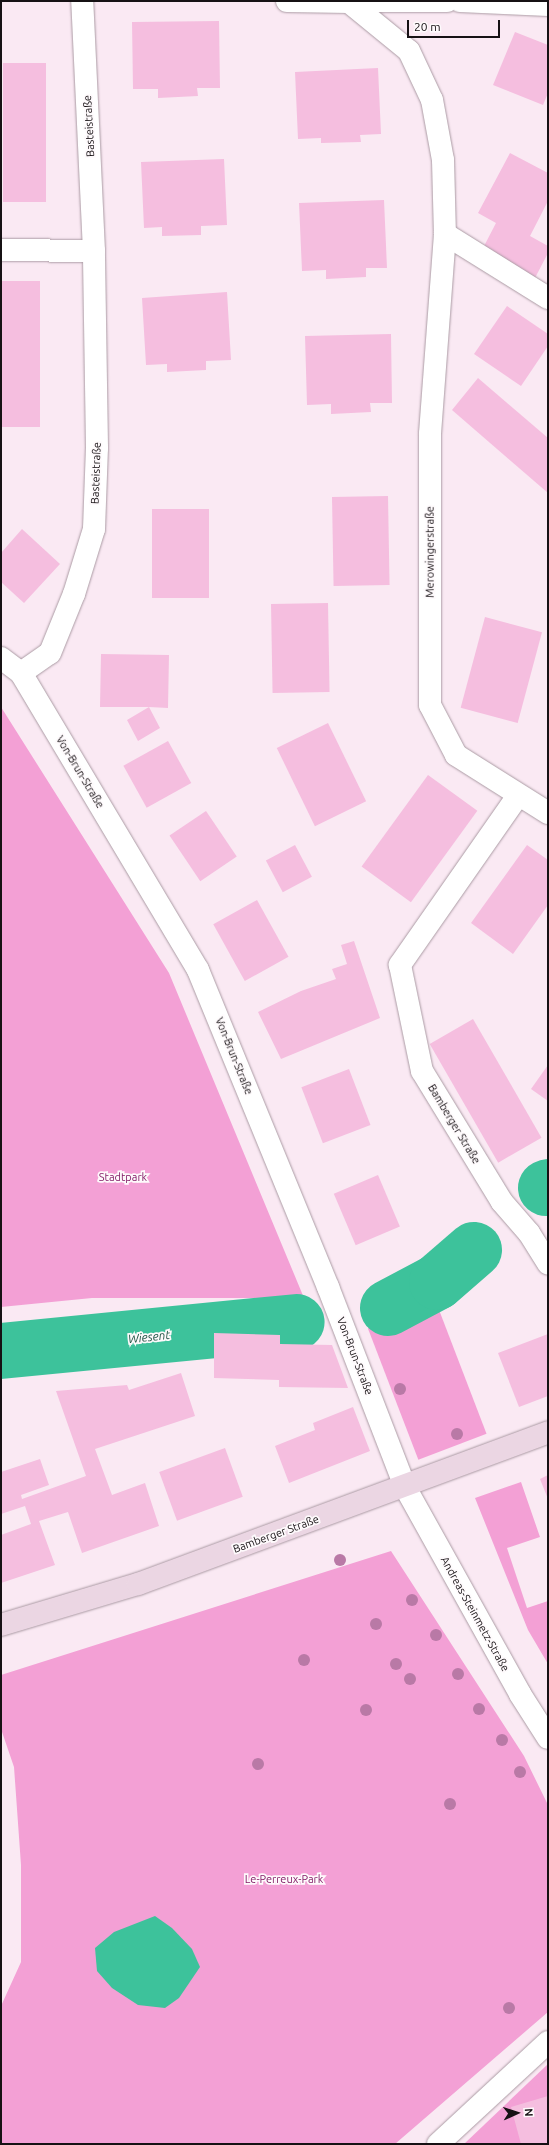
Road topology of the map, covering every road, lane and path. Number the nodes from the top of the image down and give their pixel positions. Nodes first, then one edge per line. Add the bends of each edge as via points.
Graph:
1 (82, 1) edge
2 (287, 1) edge
3 (447, 1) edge
4 (460, 1) edge
5 (349, 2) edge
6 (548, 5) edge
7 (445, 234) junction
8 (1, 250) edge
9 (94, 251) junction
10 (548, 298) edge
11 (1, 658) edge
12 (21, 673) junction
13 (517, 797) junction
14 (548, 813) edge
15 (548, 1264) edge
16 (548, 1432) edge
17 (405, 1487) junction
18 (1, 1625) edge
19 (548, 1738) edge
20 (548, 2042) edge
21 (438, 2144) edge

1 - 9 street, Basteistraße
2 - 5 street
3 - 5 street
4 - 6 street
5 - 7 street, Merowingerstraße via 410,51 432,100 442,160
7 - 10 street
7 - 13 street, Merowingerstraße via 430,434 430,706 456,755
8 - 9 street
9 - 12 street, Basteistraße via 97,448 94,529 74,594 50,653
11 - 12 street, Von-Brun-Straße
12 - 17 street, Von-Brun-Straße via 198,970 328,1287
13 - 14 street, Merowingerstraße
13 - 15 street, Bamberger Straße via 400,965 422,1071 502,1202 529,1233
16 - 17 street, Bamberger Straße
17 - 18 street, Bamberger Straße via 138,1584
17 - 19 street, Andreas-Steinmetz-Straße via 516,1687
20 - 21 street

